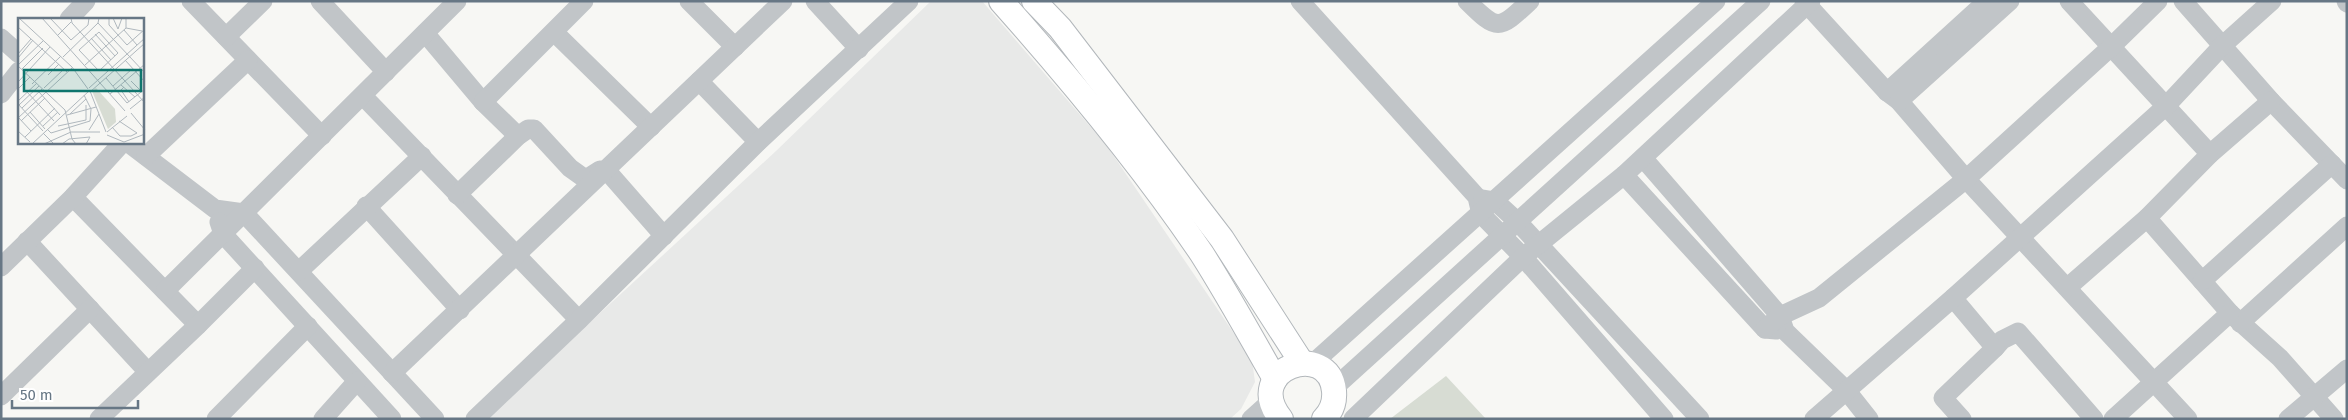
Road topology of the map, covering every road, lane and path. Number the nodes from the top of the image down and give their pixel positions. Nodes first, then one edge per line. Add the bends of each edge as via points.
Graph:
1 (86, 1) edge
2 (191, 1) edge
3 (263, 1) edge
4 (320, 1) edge
5 (457, 1) edge
6 (584, 1) edge
7 (689, 1) edge
8 (784, 1) edge
9 (815, 1) edge
10 (909, 1) edge
11 (1001, 1) edge
12 (1034, 1) edge
13 (1300, 1) edge
14 (1467, 1) edge
15 (1530, 1) edge
16 (1716, 1) edge
17 (1761, 1) edge
18 (1986, 1) edge
19 (2010, 1) edge
20 (2069, 1) edge
21 (2158, 1) edge
22 (2183, 1) edge
23 (2272, 1) edge
24 (1807, 2) edge
25 (70, 18) edge
26 (554, 32) junction
27 (425, 33) junction
28 (226, 37) junction
29 (1, 38) edge
30 (2223, 45) junction
31 (2112, 46) junction
32 (735, 47) junction
33 (859, 49) junction
34 (18, 53) edge
35 (248, 60) junction
36 (18, 72) edge
37 (386, 72) junction
38 (699, 81) junction
39 (1, 94) edge
40 (363, 96) junction
41 (1893, 96) junction
42 (2271, 101) junction
43 (483, 102) junction
44 (2166, 106) junction
45 (651, 127) junction
46 (322, 136) junction
47 (518, 136) junction
48 (758, 142) junction
49 (121, 144) edge
50 (130, 144) edge
51 (2210, 154) junction
52 (146, 156) junction
53 (422, 156) junction
54 (1643, 158) junction
55 (2332, 164) junction
56 (605, 171) junction
57 (1624, 176) junction
58 (1966, 179) junction
59 (2347, 180) edge
60 (457, 195) junction
61 (73, 197) junction
62 (1484, 204) junction
63 (366, 206) junction
64 (215, 209) junction
65 (244, 213) junction
66 (2147, 218) junction
67 (1518, 222) junction
68 (2347, 226) edge
69 (223, 234) junction
70 (664, 236) junction
71 (1502, 236) junction
72 (2021, 237) junction
73 (26, 241) junction
74 (1540, 244) junction
75 (516, 256) junction
76 (1523, 257) junction
77 (1, 266) edge
78 (255, 268) junction
79 (299, 271) junction
80 (2202, 281) junction
81 (2068, 287) junction
82 (165, 291) junction
83 (1953, 298) junction
84 (90, 309) junction
85 (460, 310) junction
86 (2235, 318) junction
87 (579, 320) junction
88 (1782, 323) junction
89 (198, 325) junction
90 (308, 326) junction
91 (1995, 348) junction
92 (1307, 364) junction
93 (2347, 369) edge
94 (148, 372) junction
95 (392, 373) junction
96 (2154, 380) junction
97 (357, 382) junction
98 (1334, 388) junction
99 (1846, 390) junction
100 (1, 396) edge
101 (2313, 397) junction
102 (1276, 399) edge
103 (99, 419) edge
104 (216, 419) edge
105 (323, 419) edge
106 (392, 419) edge
107 (435, 419) edge
108 (475, 419) edge
109 (1251, 419) edge
110 (1324, 419) edge
111 (1353, 419) edge
112 (1664, 419) edge
113 (1700, 419) edge
114 (1814, 419) edge
115 (1869, 419) edge
116 (1962, 419) edge
117 (2094, 419) edge
118 (2113, 419) edge
119 (2188, 419) edge
120 (2288, 419) edge
121 (2334, 419) edge

1 - 25 street
2 - 28 street
3 - 28 street
4 - 37 street
5 - 27 street
6 - 26 street
7 - 32 street
8 - 32 street
9 - 33 street
10 - 33 street
11 - 102 main road via 1130,156 1190,238 1231,300
12 - 92 main road via 1060,28 1222,239
13 - 62 street
14 - 15 street via 1491,23 1499,25 1507,22
16 - 62 street
17 - 67 street
18 - 41 street
19 - 41 street
20 - 31 street
21 - 31 street
22 - 30 street
23 - 30 street
24 - 41 street
24 - 54 street
26 - 43 street
26 - 45 street
27 - 37 street
27 - 43 street
28 - 35 street
29 - 34 street
30 - 42 street
30 - 44 street
31 - 44 street
31 - 58 street
32 - 38 street
33 - 48 street
35 - 46 street
35 - 52 street
36 - 39 street
37 - 40 street
38 - 45 street
38 - 48 street
40 - 46 street
40 - 53 street
41 - 58 street
42 - 51 street
42 - 55 street
43 - 47 street
44 - 51 street
44 - 72 street
45 - 56 street
46 - 65 street
47 - 56 street via 528,129 534,130 584,178 600,170
47 - 60 street
48 - 70 street
49 - 61 street
50 - 52 street
51 - 66 street
52 - 64 street
53 - 60 street
53 - 63 street
54 - 57 street
54 - 88 street
55 - 59 street
55 - 80 street
56 - 70 street
56 - 75 street
57 - 74 street
57 - 88 street via 1765,329
58 - 72 street
58 - 88 street via 1819,298
60 - 75 street
61 - 73 street
61 - 82 street
62 - 67 street
62 - 71 street
62 - 92 street
63 - 79 street
63 - 85 street
64 - 65 street
64 - 69 street
65 - 69 street
65 - 79 street
66 - 80 street
66 - 81 street
67 - 71 street
67 - 74 street
68 - 86 street
69 - 78 street
69 - 82 street
70 - 87 street
71 - 76 street
71 - 98 street
72 - 81 street
72 - 83 street
73 - 77 street
73 - 84 street
74 - 76 street
74 - 113 street
75 - 85 street
75 - 87 street
76 - 111 street
76 - 112 street
78 - 89 street
78 - 90 street
79 - 95 street
80 - 86 street
81 - 96 street
82 - 89 street
83 - 91 street
83 - 99 street
84 - 94 street
84 - 100 street
85 - 95 street
86 - 96 street
86 - 101 street via 2280,358
87 - 108 street
88 - 99 street
89 - 94 street
90 - 97 street
90 - 104 street
91 - 116 street via 1943,398
91 - 117 street via 2002,340 2018,332
92 - 98 main road via 1326,373
92 - 102 main road via 1291,365 1282,370
93 - 101 street
94 - 103 street
95 - 107 street
96 - 118 street
96 - 119 street
97 - 105 street
97 - 106 street
98 - 110 main road via 1333,406
99 - 114 street
99 - 115 street
101 - 120 street
101 - 121 street
102 - 109 street

